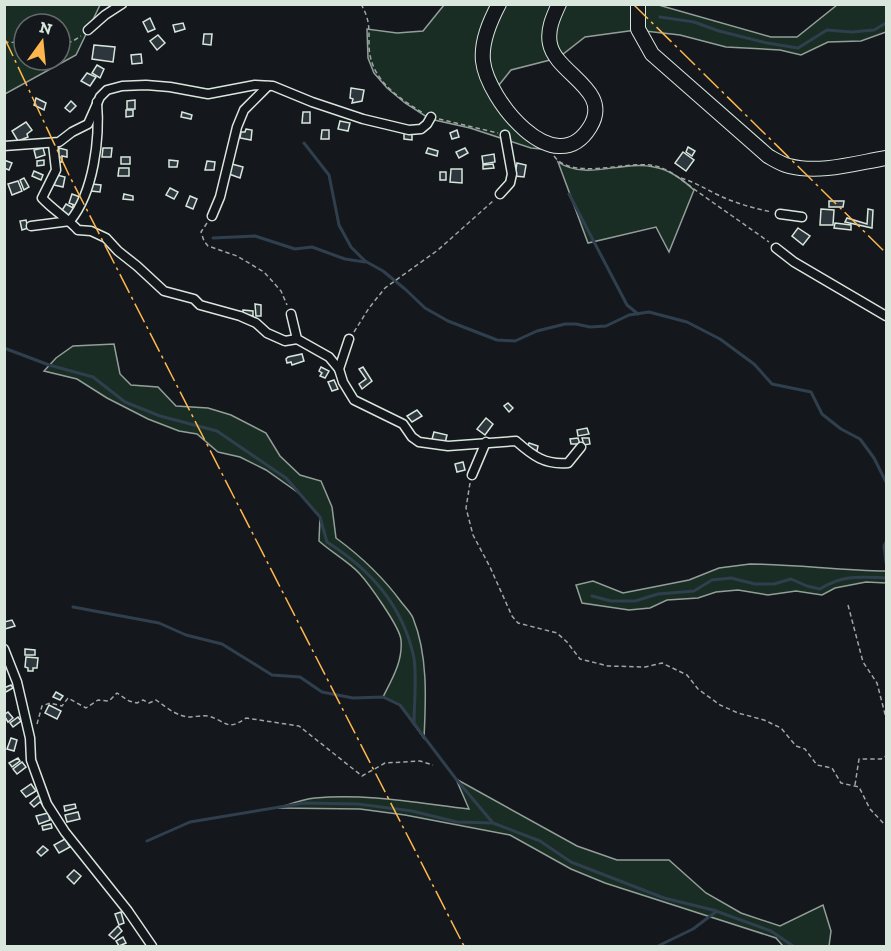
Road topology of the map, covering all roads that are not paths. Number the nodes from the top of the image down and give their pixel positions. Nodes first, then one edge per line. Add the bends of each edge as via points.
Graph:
1 (122, 4) edge
2 (499, 4) edge
3 (559, 4) edge
4 (638, 4) edge
5 (88, 30) road end
6 (268, 86) junction
7 (97, 102) junction
8 (431, 117) road end
9 (505, 135) road end
10 (53, 144) junction
11 (4, 146) edge
12 (886, 158) edge
13 (500, 194) road end
14 (780, 214) road end
15 (212, 216) road end
16 (802, 217) dead end
17 (70, 221) junction
18 (31, 226) dead end
19 (776, 248) road end
20 (291, 314) road end
21 (886, 316) edge
22 (297, 339) junction
23 (350, 339) road end
24 (339, 369) junction
25 (486, 442) junction
26 (581, 447) dead end
27 (471, 475) road end
28 (4, 649) edge
29 (152, 946) edge

1 - 5 street
2 - 3 highway via 484,43 484,73 504,107 531,136 548,146 579,139 595,112 592,97 551,49 550,27
4 - 12 highway via 638,29 652,54 768,156 788,166 807,168
6 - 7 street via 235,87 208,94 170,87 123,86 107,90
6 - 8 street via 363,119 409,130 421,129
6 - 15 street via 244,110 237,126
7 - 10 street via 88,124
7 - 17 street via 99,124 90,176
9 - 13 street via 512,174
10 - 11 street
10 - 17 street via 56,170 42,198
14 - 16 street
17 - 18 street
17 - 22 street via 78,230 106,238 164,291 240,315 285,341
19 - 21 street
20 - 22 street
22 - 24 street via 329,357
23 - 24 street
24 - 25 street via 354,400 403,424 419,442 448,446
25 - 26 street via 516,441 532,455 554,465 568,463
25 - 27 street
28 - 29 street via 17,682 31,760 47,804

